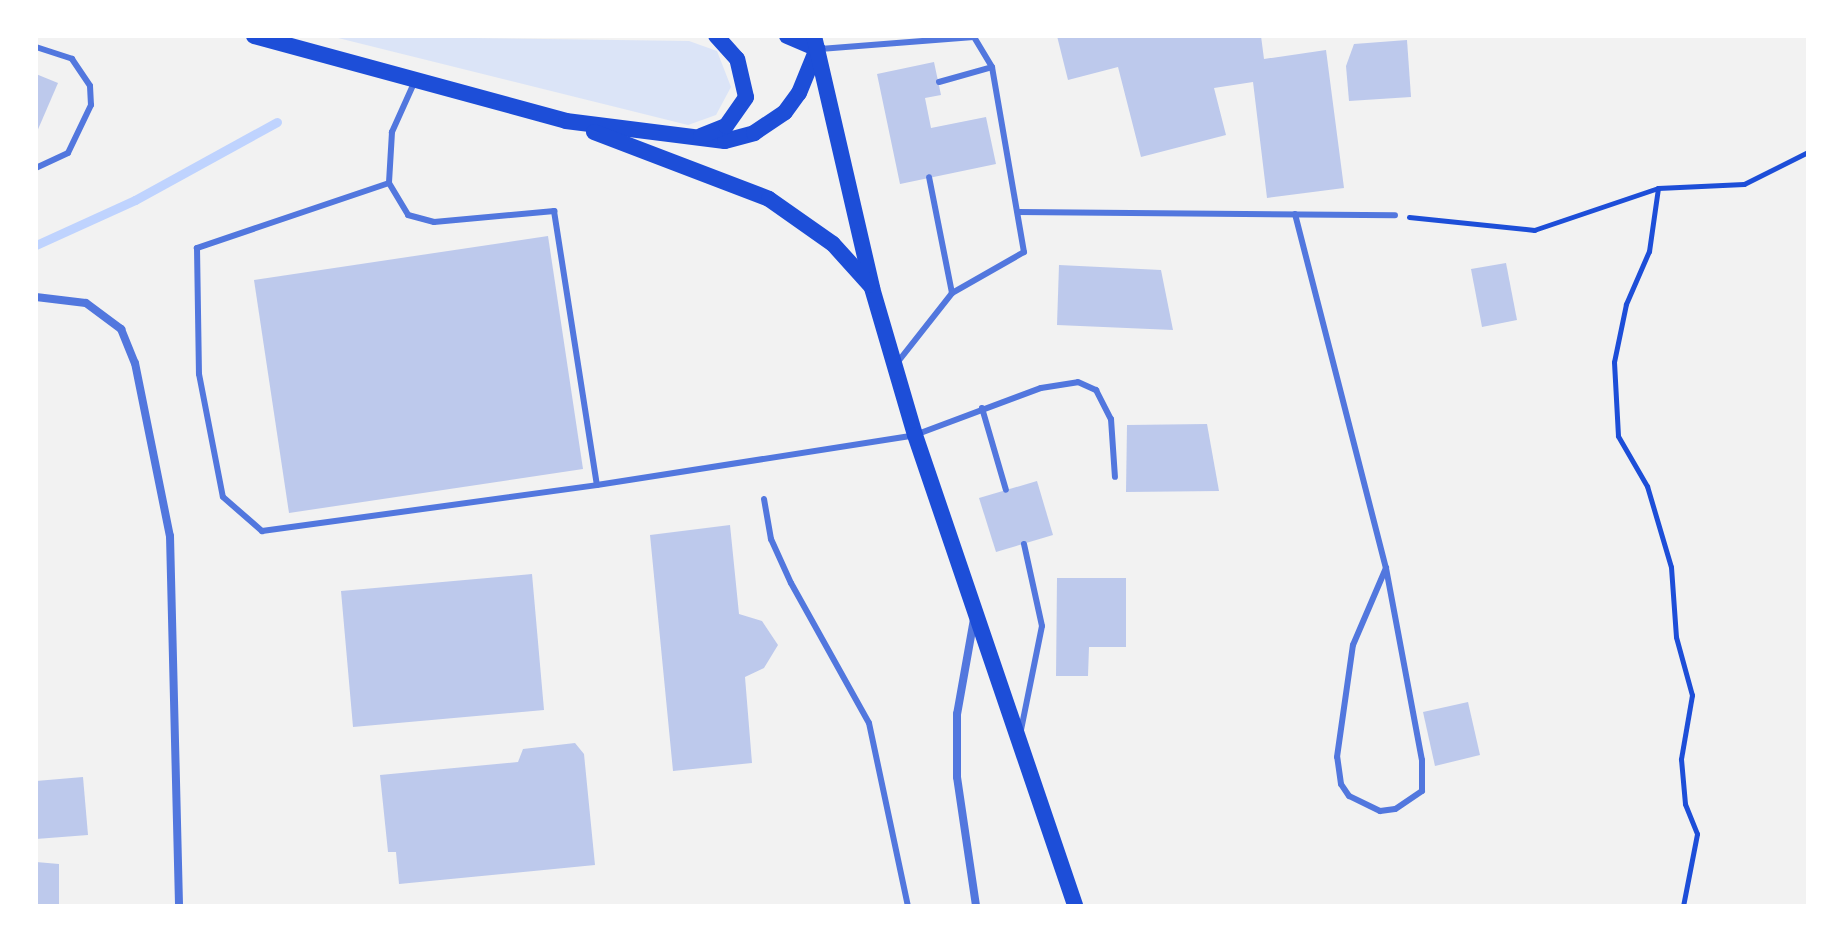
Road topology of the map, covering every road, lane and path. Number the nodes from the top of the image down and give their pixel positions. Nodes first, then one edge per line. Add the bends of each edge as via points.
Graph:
1 (254, 36) edge
2 (716, 36) edge
3 (787, 36) edge
4 (816, 42) edge
5 (36, 47) edge
6 (992, 67) junction
7 (939, 82) dead end
8 (414, 83) junction
9 (566, 121) junction
10 (691, 138) junction
11 (1808, 152) edge
12 (36, 168) edge
13 (929, 177) dead end
14 (389, 183) junction
15 (1658, 188) junction
16 (1018, 212) junction
17 (1295, 214) junction
18 (1395, 215) joint
19 (872, 288) junction
20 (952, 293) junction
21 (36, 297) edge
22 (894, 365) junction
23 (982, 408) junction
24 (915, 435) junction
25 (1115, 477) dead end
26 (597, 485) junction
27 (1006, 490) dead end
28 (764, 499) dead end
29 (1024, 544) dead end
30 (1386, 568) junction
31 (975, 614) junction
32 (1018, 741) junction
33 (179, 906) edge
34 (908, 906) edge
35 (976, 906) edge
36 (1075, 906) edge
37 (1683, 906) edge

1 - 8 main road
2 - 10 main road via 737,59 746,97 726,126
3 - 4 main road
4 - 6 lane via 974,37
4 - 10 main road via 799,93 766,126 739,139
4 - 19 main road
5 - 12 lane via 72,59 90,86 91,105 68,153
6 - 7 lane
6 - 16 lane
8 - 9 main road
8 - 14 lane via 392,132
9 - 10 main road
9 - 19 main road via 769,199 833,244
11 - 15 path via 1744,184
13 - 20 lane
14 - 26 lane via 408,215 434,222 554,211
14 - 26 lane via 197,248 199,374 223,497 262,531
15 - 18 path via 1534,230
15 - 37 path via 1649,251 1626,304 1614,362 1618,436 1647,486 1671,567 1676,637 1692,695 1681,759 1685,804 1697,834
16 - 17 lane
16 - 20 lane via 1024,252
17 - 18 lane
17 - 30 lane
19 - 22 main road
20 - 22 lane
21 - 33 street via 86,303 121,329 135,363 170,536
22 - 24 main road
23 - 24 lane
23 - 25 lane via 1078,382 1096,390 1111,419
23 - 27 lane
24 - 26 lane
24 - 31 main road
28 - 34 lane via 771,539 791,583 869,723
29 - 32 lane via 1042,626
30 - 30 lane via 1353,645 1337,757 1337,771 1349,796 1380,811 1410,802 1422,791
31 - 32 main road
31 - 35 street via 957,730 957,777
32 - 36 main road

